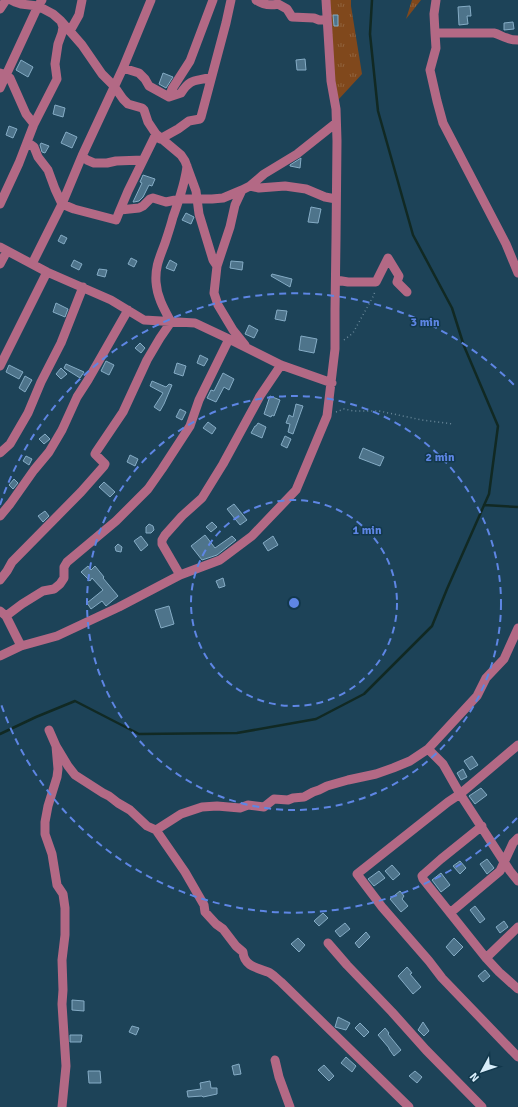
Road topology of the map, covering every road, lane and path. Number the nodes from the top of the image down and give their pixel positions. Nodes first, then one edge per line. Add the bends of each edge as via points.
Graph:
1 (6, 0) edge
2 (11, 0) edge
3 (82, 0) edge
4 (151, 0) edge
5 (213, 0) edge
6 (231, 0) edge
7 (256, 0) edge
8 (326, 0) edge
9 (436, 0) edge
10 (40, 3) edge
11 (0, 10) edge
12 (327, 20) junction
13 (61, 21) junction
14 (70, 32) junction
15 (434, 33) junction
16 (518, 40) edge
17 (123, 68) junction
18 (3, 74) edge
19 (211, 77) junction
20 (114, 86) junction
21 (0, 88) edge
22 (169, 97) junction
23 (336, 123) junction
24 (34, 124) junction
25 (158, 136) junction
26 (27, 142) junction
27 (82, 156) junction
28 (143, 160) junction
29 (187, 166) junction
30 (246, 188) junction
31 (180, 199) junction
32 (197, 199) junction
33 (336, 199) junction
34 (0, 204) edge
35 (62, 204) junction
36 (120, 210) junction
37 (3, 249) edge
38 (0, 264) edge
39 (32, 264) junction
40 (217, 266) junction
41 (47, 272) junction
42 (518, 273) edge
43 (336, 280) junction
44 (376, 282) junction
45 (83, 287) junction
46 (408, 292) dead end
47 (128, 310) junction
48 (171, 322) junction
49 (229, 339) junction
50 (335, 346) junction
51 (248, 348) junction
52 (281, 365) junction
53 (0, 366) edge
54 (332, 383) junction
55 (327, 416) junction
56 (454, 424) dead end
57 (0, 453) edge
58 (0, 516) edge
59 (180, 575) junction
60 (0, 580) edge
61 (3, 614) edge
62 (518, 628) edge
63 (21, 646) junction
64 (0, 656) edge
65 (50, 730) dead end
66 (518, 745) edge
67 (56, 746) junction
68 (428, 749) junction
69 (460, 794) junction
70 (482, 826) junction
71 (156, 830) junction
72 (518, 838) edge
73 (504, 862) junction
74 (518, 881) edge
75 (450, 913) junction
76 (518, 927) edge
77 (328, 943) dead end
78 (486, 958) junction
79 (518, 989) edge
80 (518, 1057) edge
81 (275, 1060) dead end
82 (62, 1107) edge
83 (290, 1107) edge
84 (409, 1107) edge
85 (482, 1107) edge

1 - 11 street
2 - 10 street via 21,4
3 - 14 street via 79,15
4 - 17 street
5 - 22 street via 190,61
6 - 19 street
7 - 12 street via 269,6 278,4 287,8 292,17
8 - 12 street
9 - 15 street
10 - 13 street
10 - 18 street
12 - 23 street
13 - 14 street
13 - 24 street via 63,27 55,64 57,79
14 - 20 street
15 - 16 street via 494,33
15 - 42 street via 436,48 430,70 443,123
17 - 20 street
17 - 22 street via 139,73 149,86
18 - 21 street
18 - 24 street via 10,78 26,114
19 - 22 street via 192,81 181,93
19 - 25 street via 200,119 189,121 178,129
20 - 25 street via 128,104 144,110 148,122
20 - 27 street
23 - 30 street via 297,154
23 - 33 street
24 - 26 street
25 - 28 street
25 - 29 street via 181,155
26 - 34 street
26 - 35 street via 34,147 48,170
27 - 28 street via 94,163
27 - 35 street
28 - 36 street
29 - 31 street
29 - 32 street
30 - 32 street via 223,198
30 - 33 street via 285,186 306,189
30 - 40 street via 235,205
31 - 32 street
31 - 36 street via 166,202 153,198 139,208
31 - 48 street via 157,264 156,282 159,296
32 - 40 street via 201,220
33 - 43 street
35 - 36 street via 116,220
35 - 39 street
37 - 38 street
37 - 39 street
39 - 41 street
40 - 51 street via 215,298 233,330
41 - 45 street
41 - 53 street
43 - 44 street
43 - 50 street
44 - 46 street via 388,258 400,276 397,282
44 - 50 path via 374,295 353,333
45 - 47 street
45 - 57 street via 61,343 28,413 10,444
47 - 48 street via 144,320
47 - 58 street via 76,398 49,452
48 - 49 street via 196,323
48 - 60 street via 147,360 123,412 96,452 104,466 8,566
49 - 51 street
49 - 61 street via 199,400 190,426 148,489 116,521 67,562 60,584
50 - 54 street
51 - 52 street
52 - 54 street
52 - 59 street via 260,396 202,498 182,516 162,540
54 - 55 street
55 - 56 path via 344,409 379,411
55 - 59 street via 296,490 252,536 232,552 214,563
59 - 63 street via 57,636
61 - 63 street
62 - 68 street via 504,659 486,678 477,696
63 - 64 street
65 - 67 street
66 - 69 street
67 - 71 street via 75,776 114,799 146,826
67 - 82 street via 58,769 48,806 45,834 52,854 57,885 64,894 65,908 62,1004 66,1066
68 - 69 street via 443,764
68 - 71 street via 393,768 327,786 304,797 274,799 264,807 202,807 181,814
69 - 70 street
69 - 80 street via 357,874 442,978
70 - 73 street
70 - 75 street via 422,876
71 - 84 street via 186,872 204,905 205,912 243,952 245,960 281,982
72 - 73 street
73 - 74 street
73 - 75 street via 500,871
75 - 78 street
76 - 78 street
77 - 85 street
78 - 79 street
81 - 83 street

